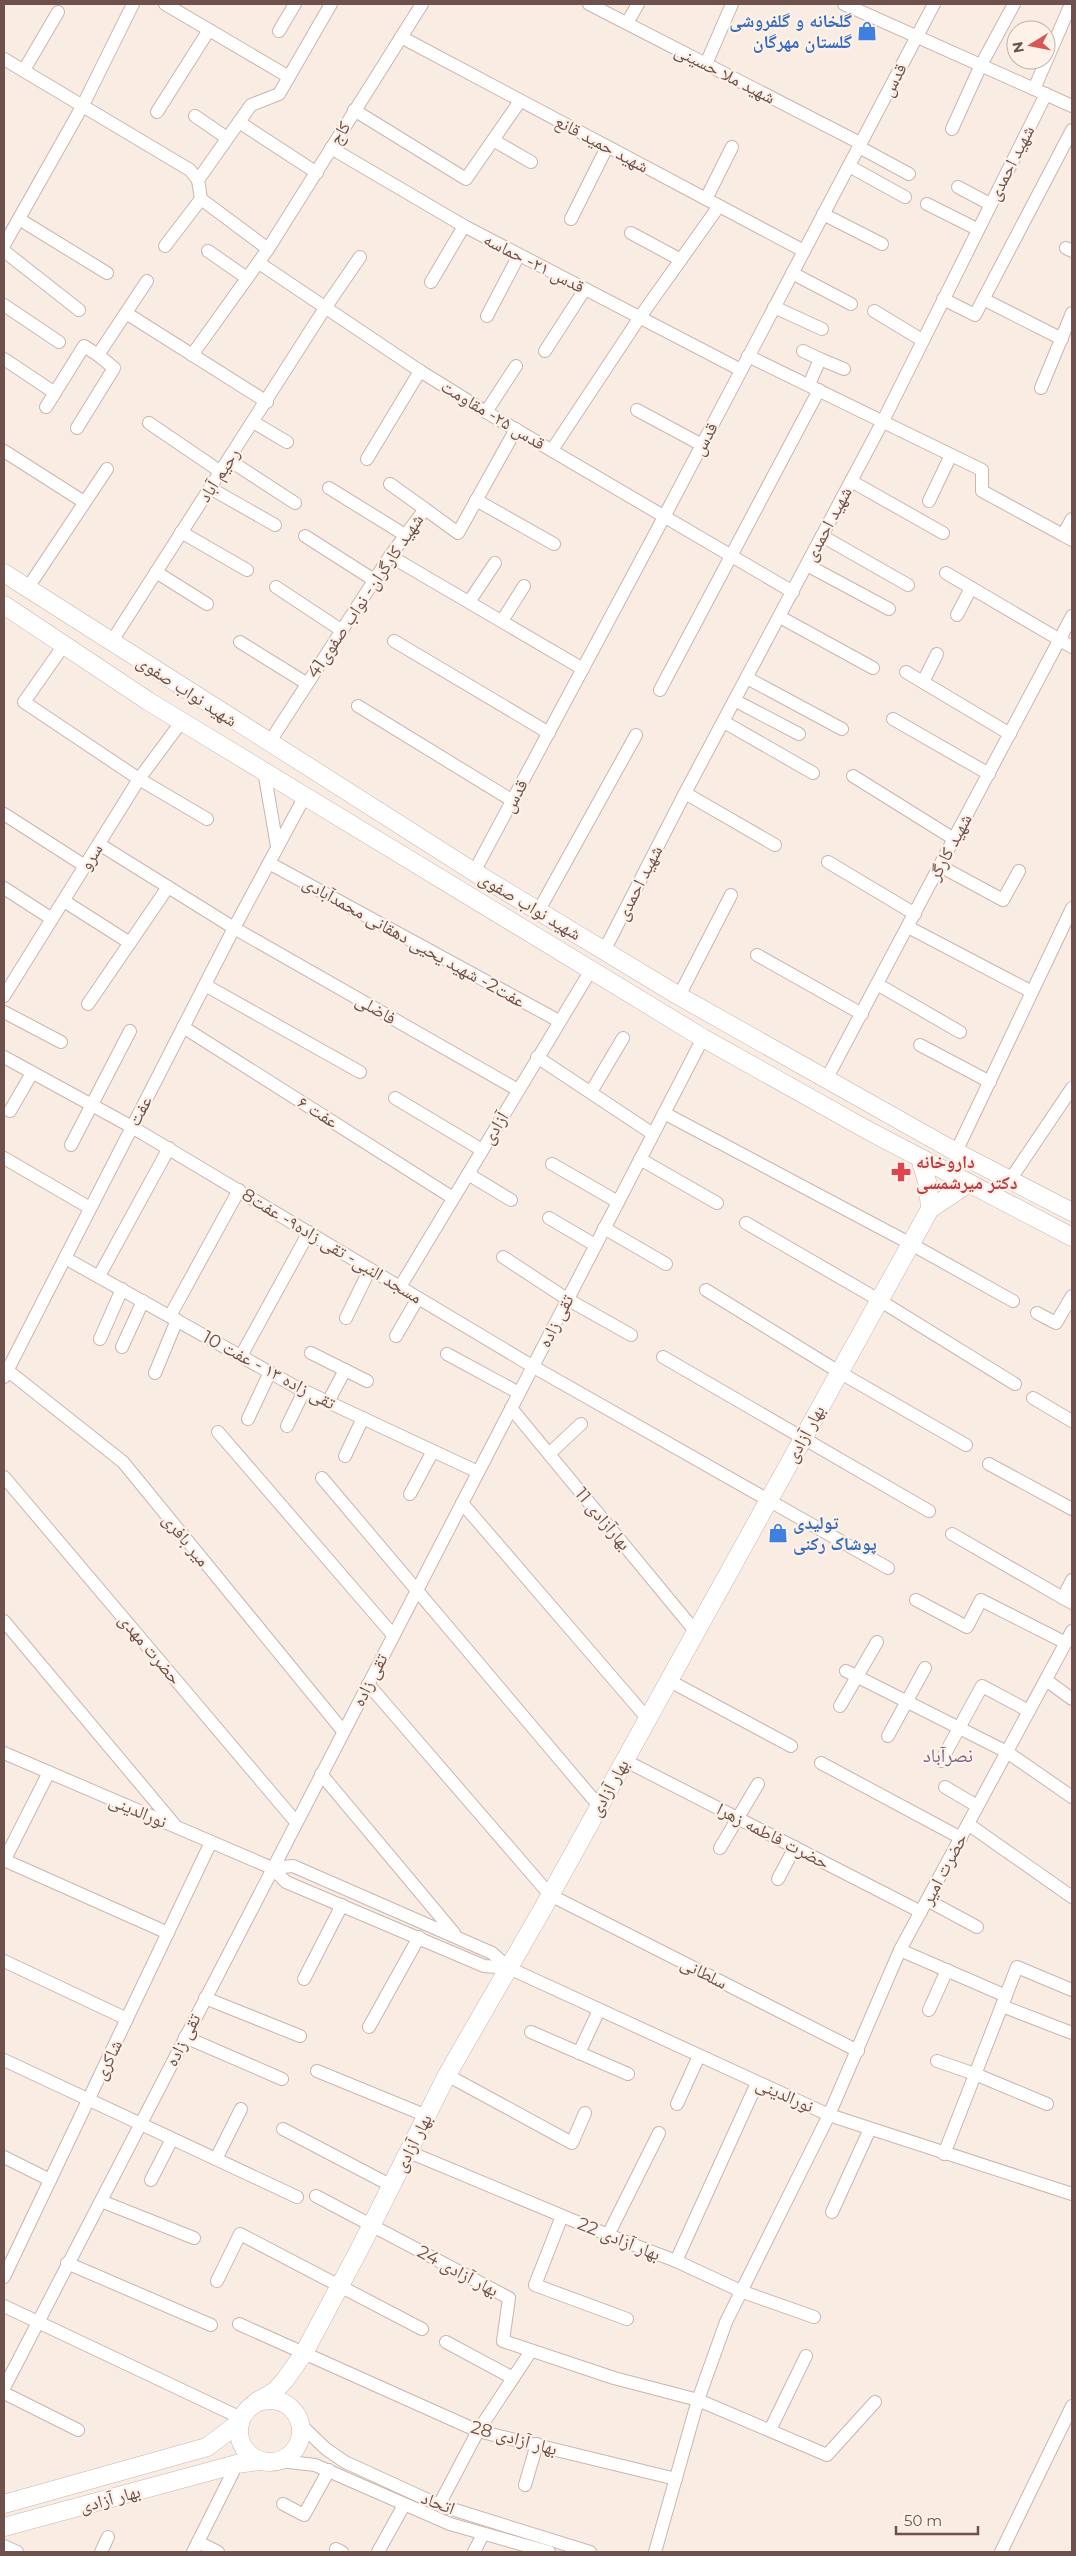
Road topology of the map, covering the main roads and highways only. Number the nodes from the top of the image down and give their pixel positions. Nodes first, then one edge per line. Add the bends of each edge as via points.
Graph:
1 (4, 573) edge
2 (4, 605) edge
3 (136, 658) junction
4 (162, 675) junction
5 (116, 680) junction
6 (148, 701) junction
7 (920, 1158) junction
8 (969, 1183) junction
9 (930, 1209) junction
10 (1072, 1212) edge
11 (1072, 1237) edge
12 (293, 2370) junction
13 (256, 2402) junction
14 (240, 2420) junction
15 (300, 2420) junction
16 (260, 2461) junction
17 (4, 2504) edge
18 (4, 2527) edge

1 - 3 main road, شهید نواب صفوی
2 - 5 main road, شهید نواب صفوی
3 - 4 main road, شهید نواب صفوی
3 - 5 main road via 137,670 131,679
4 - 6 main road via 151,679 146,689
4 - 10 main road, شهید نواب صفوی via 678,996 956,1152
5 - 6 main road, شهید نواب صفوی
6 - 7 main road, شهید نواب صفوی via 703,1038
7 - 8 main road, شهید نواب صفوی
7 - 9 main road via 928,1185
8 - 9 main road, بهار آزادی
8 - 11 main road, شهید نواب صفوی
9 - 12 main road, بهار آزادی via 447,2075 372,2225
12 - 13 main road, بهار آزادی via 275,2391
12 - 15 main road via 292,2386
13 - 14 main road
13 - 15 main road via 275,2400 292,2408
14 - 16 main road via 240,2441
14 - 17 main road, بهار آزادی via 207,2447
15 - 16 main road via 302,2434 295,2450 280,2461
16 - 18 main road, بهار آزادی via 237,2464

